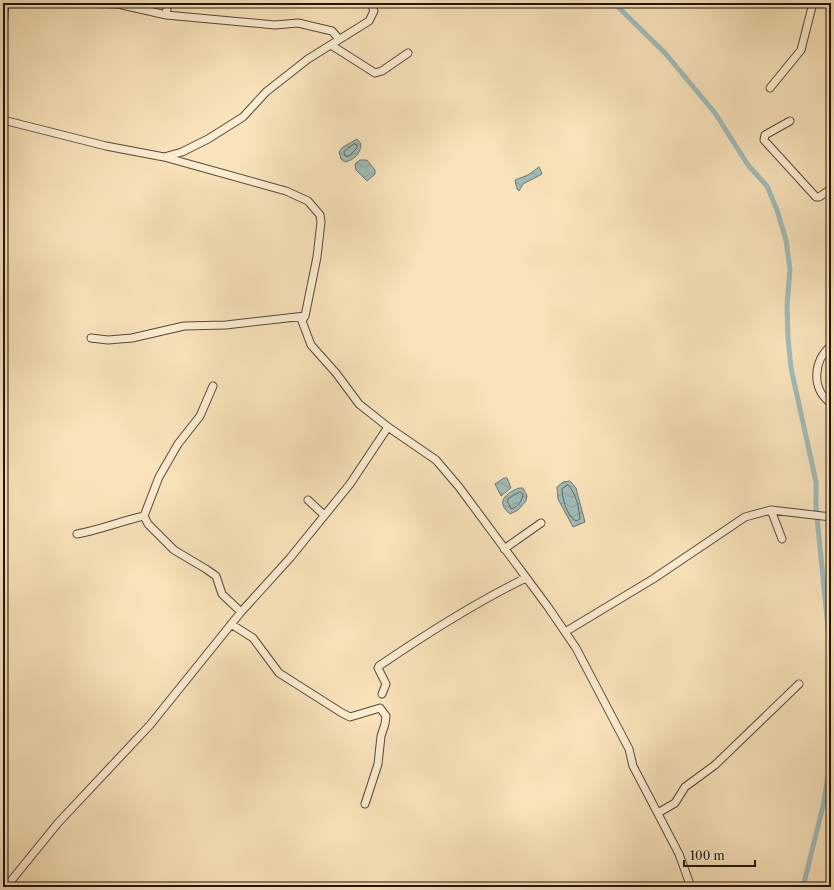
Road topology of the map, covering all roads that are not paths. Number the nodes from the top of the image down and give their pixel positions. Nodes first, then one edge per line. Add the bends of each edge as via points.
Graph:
1 (5, 3) edge
2 (73, 3) edge
3 (168, 3) edge
4 (371, 3) edge
5 (813, 3) edge
6 (166, 15) junction
7 (3, 26) edge
8 (339, 39) junction
9 (331, 45) junction
10 (408, 53) dead end
11 (770, 88) dead end
12 (3, 120) edge
13 (790, 122) dead end
14 (164, 157) junction
15 (831, 189) edge
16 (304, 316) junction
17 (91, 338) dead end
18 (831, 346) edge
19 (213, 386) dead end
20 (831, 403) edge
21 (388, 427) junction
22 (308, 500) dead end
23 (771, 510) junction
24 (324, 515) junction
25 (144, 516) junction
26 (831, 517) edge
27 (541, 523) dead end
28 (77, 534) dead end
29 (782, 539) dead end
30 (504, 549) junction
31 (526, 578) junction
32 (241, 612) junction
33 (231, 624) junction
34 (565, 632) junction
35 (798, 684) dead end
36 (382, 694) dead end
37 (365, 804) dead end
38 (658, 813) junction
39 (6, 887) edge
40 (691, 887) edge

1 - 7 street
2 - 6 street via 118,4
3 - 6 street
4 - 8 street via 374,11 369,21
5 - 11 street via 801,50
6 - 8 street via 275,25 298,24 332,32
8 - 9 street
9 - 10 street via 375,73
9 - 14 street via 308,59 266,92 243,117 195,146
12 - 14 street via 106,146
13 - 15 street via 765,135 764,140 816,197
14 - 16 street via 286,191 308,201 316,210 321,222 317,257
16 - 17 street via 184,326 132,338
16 - 21 street via 302,321 311,345 359,404
18 - 20 street via 821,356 817,382 823,398
19 - 25 street via 200,416 178,444 159,477
21 - 24 street via 350,484
21 - 30 street via 436,460
22 - 24 street
23 - 26 street
23 - 29 street
23 - 34 street via 745,517 653,579
24 - 32 street via 290,558
25 - 28 street
25 - 32 street via 148,524 174,550 216,576 222,594
27 - 30 street
30 - 31 street
31 - 34 street
31 - 36 street via 439,626 379,666 386,684
32 - 33 street
33 - 37 street via 253,638 279,673 342,713 350,717 380,708 384,711 386,716 378,764
33 - 39 street via 150,724 63,818
34 - 38 street via 629,749 633,766
35 - 38 street via 715,765 685,787 675,804
38 - 40 street via 679,854

